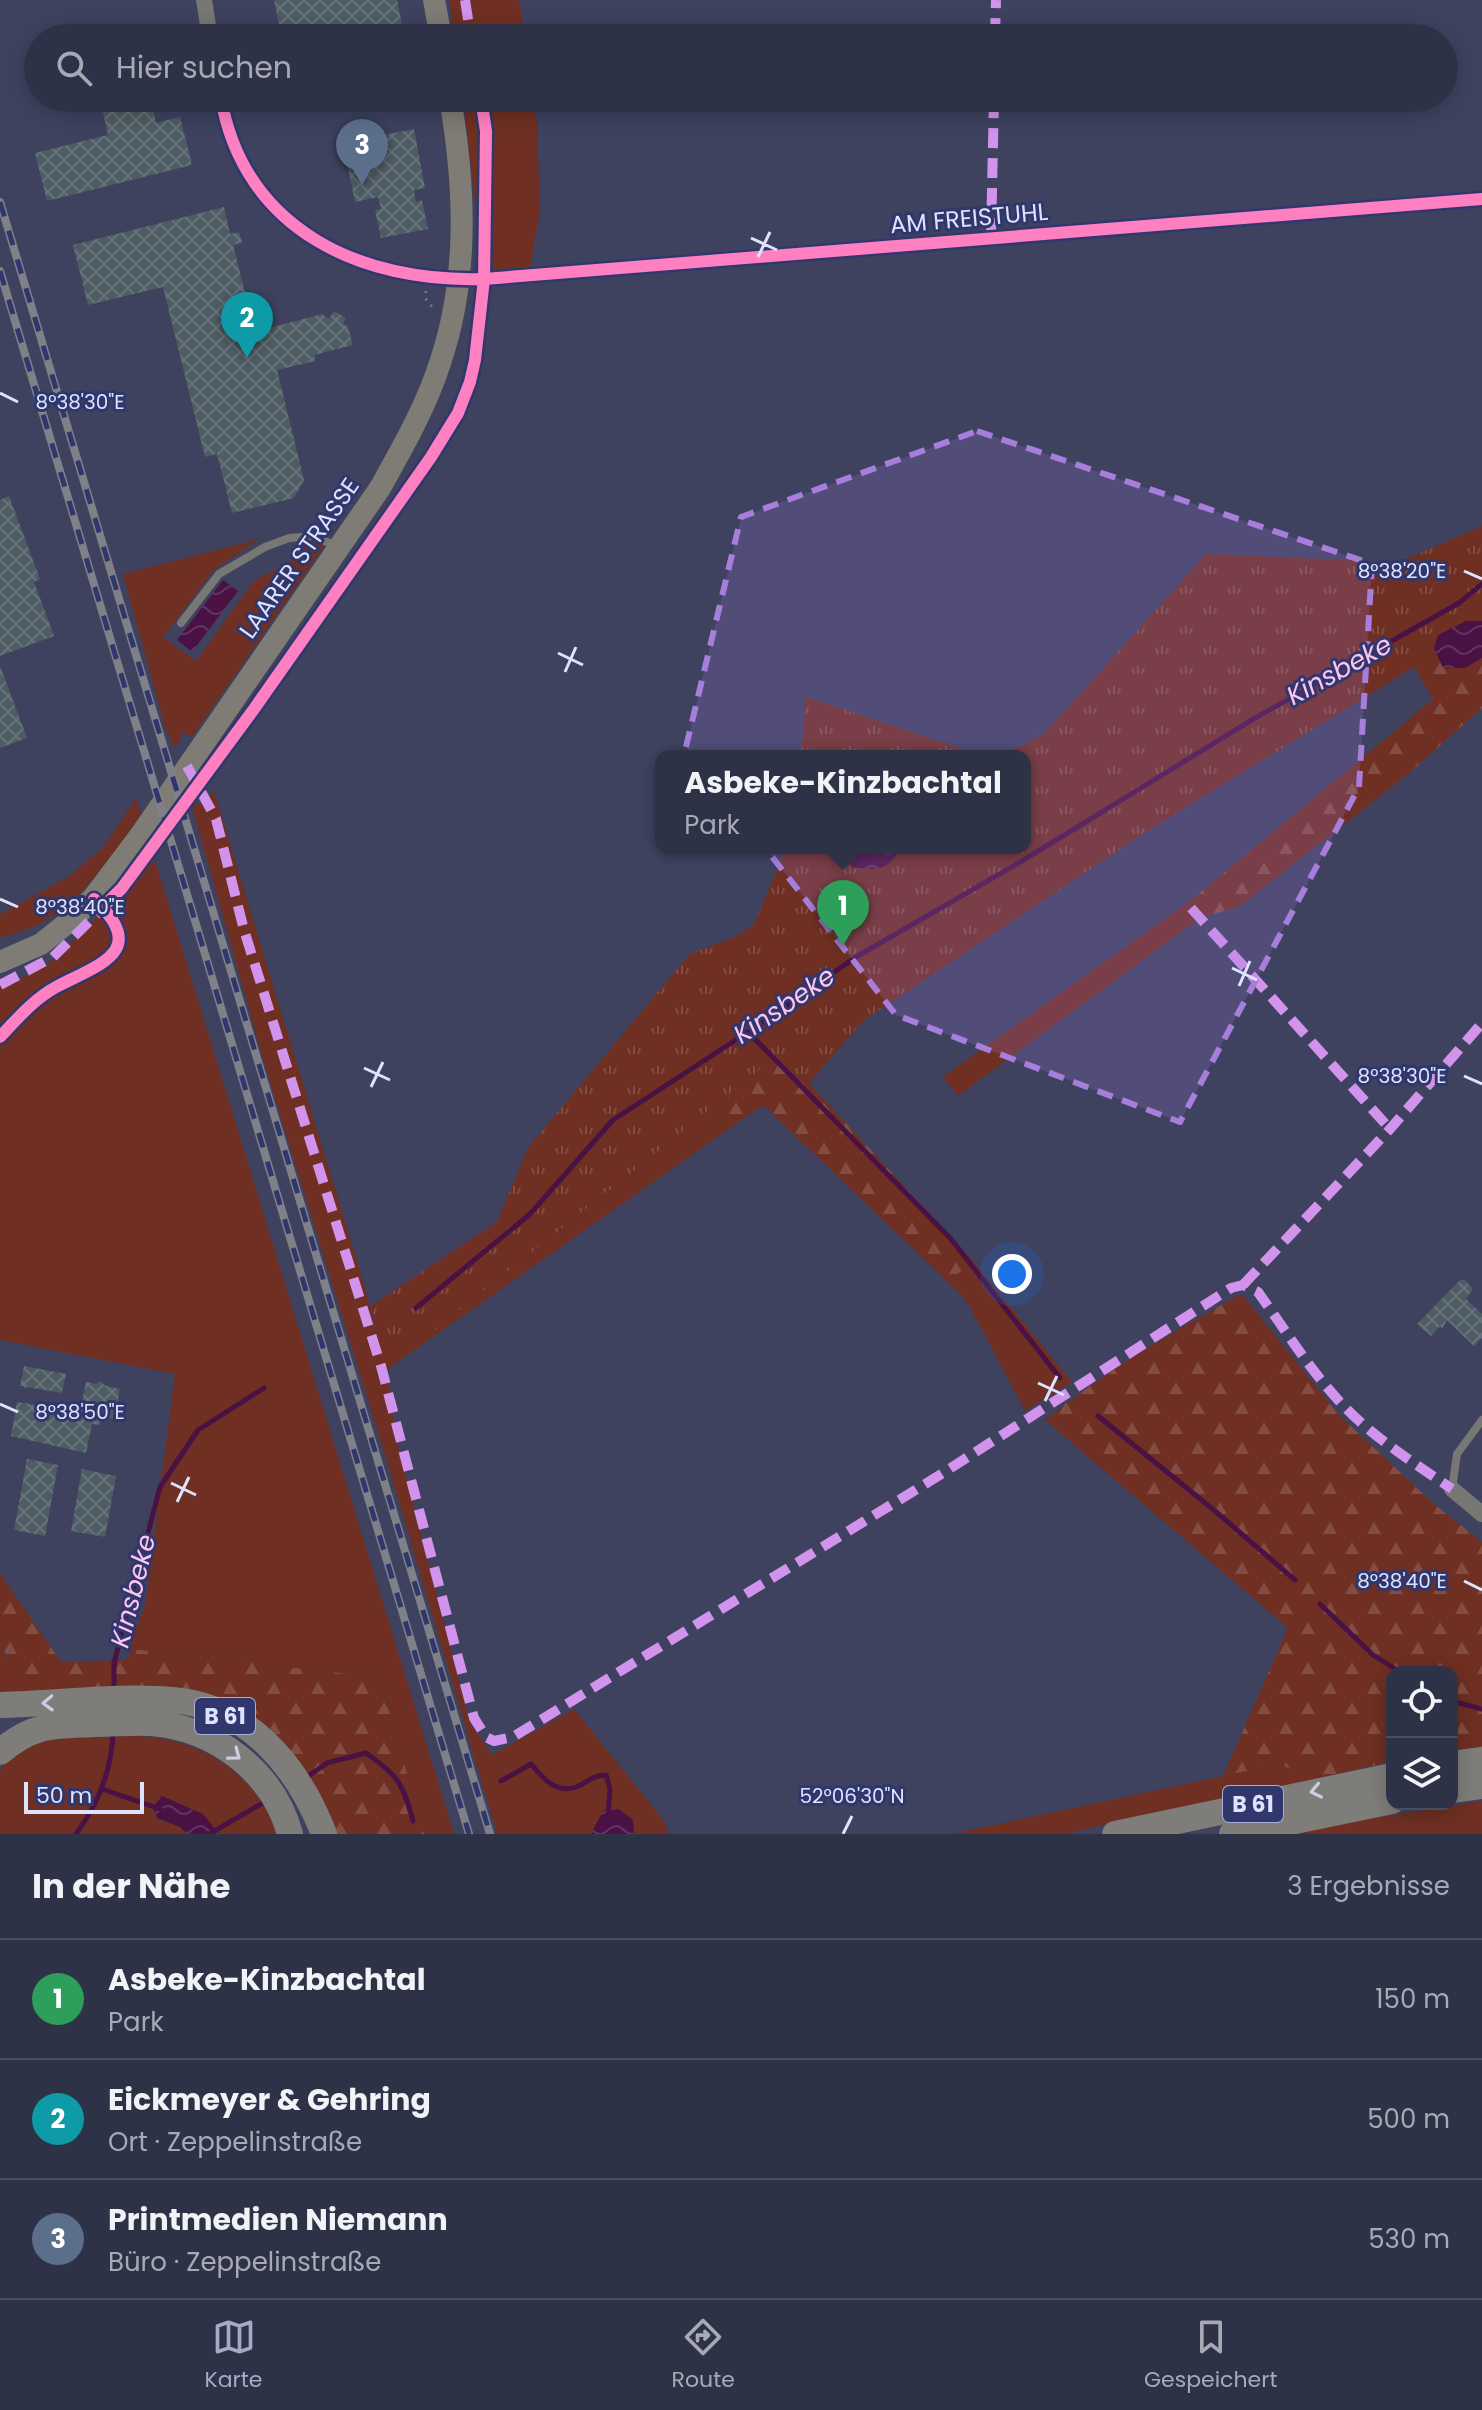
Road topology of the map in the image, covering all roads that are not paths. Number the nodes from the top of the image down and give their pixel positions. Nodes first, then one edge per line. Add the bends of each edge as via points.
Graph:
1 (204, 0) edge
2 (434, 0) edge
3 (208, 24) edge
4 (438, 24) edge
5 (224, 112) edge
6 (452, 112) edge
7 (1482, 199) edge
8 (459, 280) junction
9 (338, 548) junction
10 (181, 623) dead end
11 (93, 898) junction
12 (0, 962) edge
13 (0, 1037) edge
14 (1482, 1420) edge
15 (1452, 1489) joint
16 (1482, 1514) edge
17 (0, 1705) edge
18 (135, 1712) junction
19 (97, 1713) junction
20 (0, 1727) edge
21 (38, 1727) junction
22 (0, 1752) edge
23 (1482, 1760) edge
24 (1458, 1763) edge
25 (1386, 1777) edge
26 (1482, 1786) edge
27 (1458, 1789) edge
28 (1386, 1802) edge
29 (290, 1834) edge
30 (324, 1834) edge
31 (1115, 1834) edge
32 (1232, 1834) edge

1 - 3 street
2 - 4 main road
5 - 8 street, AM FREISTUHL via 248,172 297,228 356,261 388,271
6 - 8 main road, LAARER STRASSE via 462,216
7 - 8 street, AM FREISTUHL
8 - 9 main road, LAARER STRASSE via 441,362 419,416 380,488
9 - 10 lane via 314,536 265,547 219,574
9 - 11 main road, LAARER STRASSE
11 - 12 main road, LAARER STRASSE via 41,944
11 - 13 lane via 116,925 117,949 100,966 38,1000
14 - 15 lane via 1457,1454
15 - 16 street
19 -> 17 highway
18 - 19 highway
18 -> 29 highway via 222,1745 250,1767 274,1797
18 - 30 highway, B 61 via 186,1702 243,1725 268,1743 300,1782
19 - 21 highway
20 - 21 highway
21 - 22 highway
23 - 24 highway
25 -> 31 highway, B 61
26 - 27 highway
28 - 32 highway, B 61

